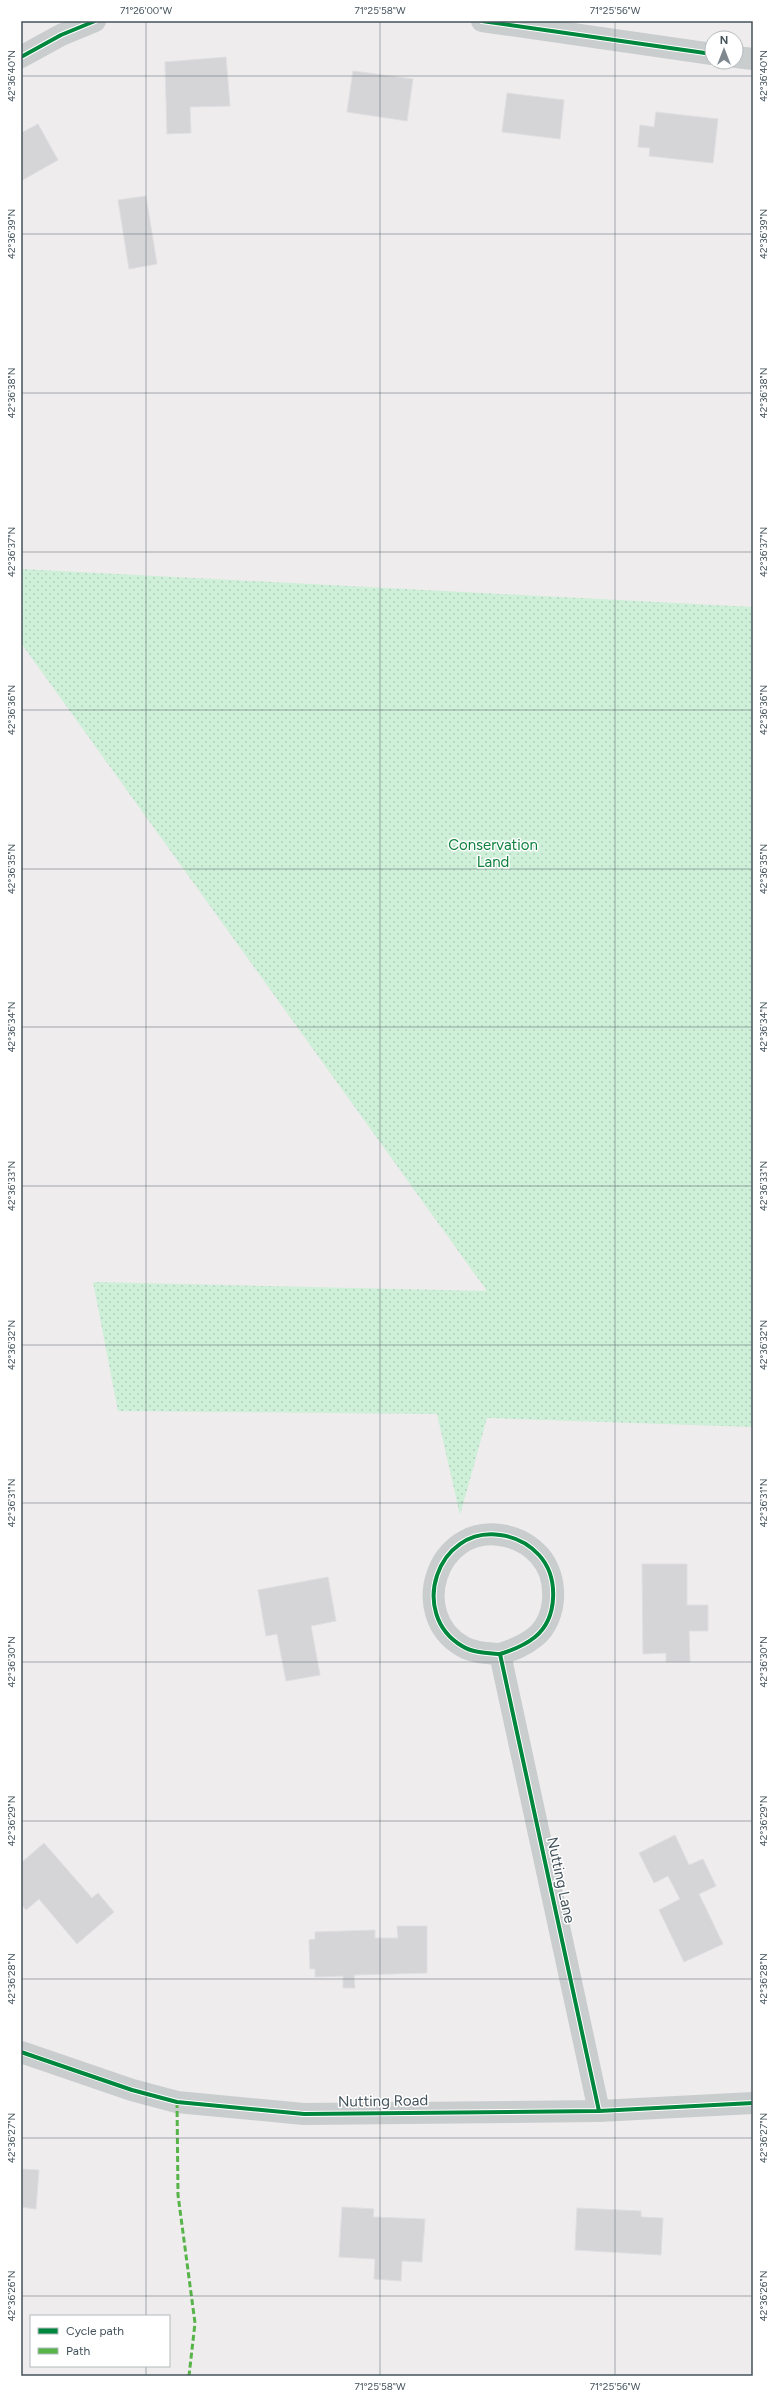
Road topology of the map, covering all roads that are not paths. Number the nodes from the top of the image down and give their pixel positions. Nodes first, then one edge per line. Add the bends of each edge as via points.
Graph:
1 (95, 21) edge
2 (482, 21) edge
3 (704, 53) edge
4 (21, 57) edge
5 (500, 1654) junction
6 (21, 2052) edge
7 (753, 2103) edge
8 (599, 2111) junction

1 - 4 street via 61,35
2 - 3 street
5 - 5 street via 520,1648 536,1636 548,1620 554,1600 552,1580 544,1561 530,1546 512,1536 492,1534 473,1537 456,1546 442,1561 434,1579 433,1598 437,1617 447,1634 462,1646 480,1653
5 - 8 street, Nutting Lane
6 - 8 street, Nutting Road via 132,2090 177,2102 304,2114
7 - 8 street, Nutting Road

